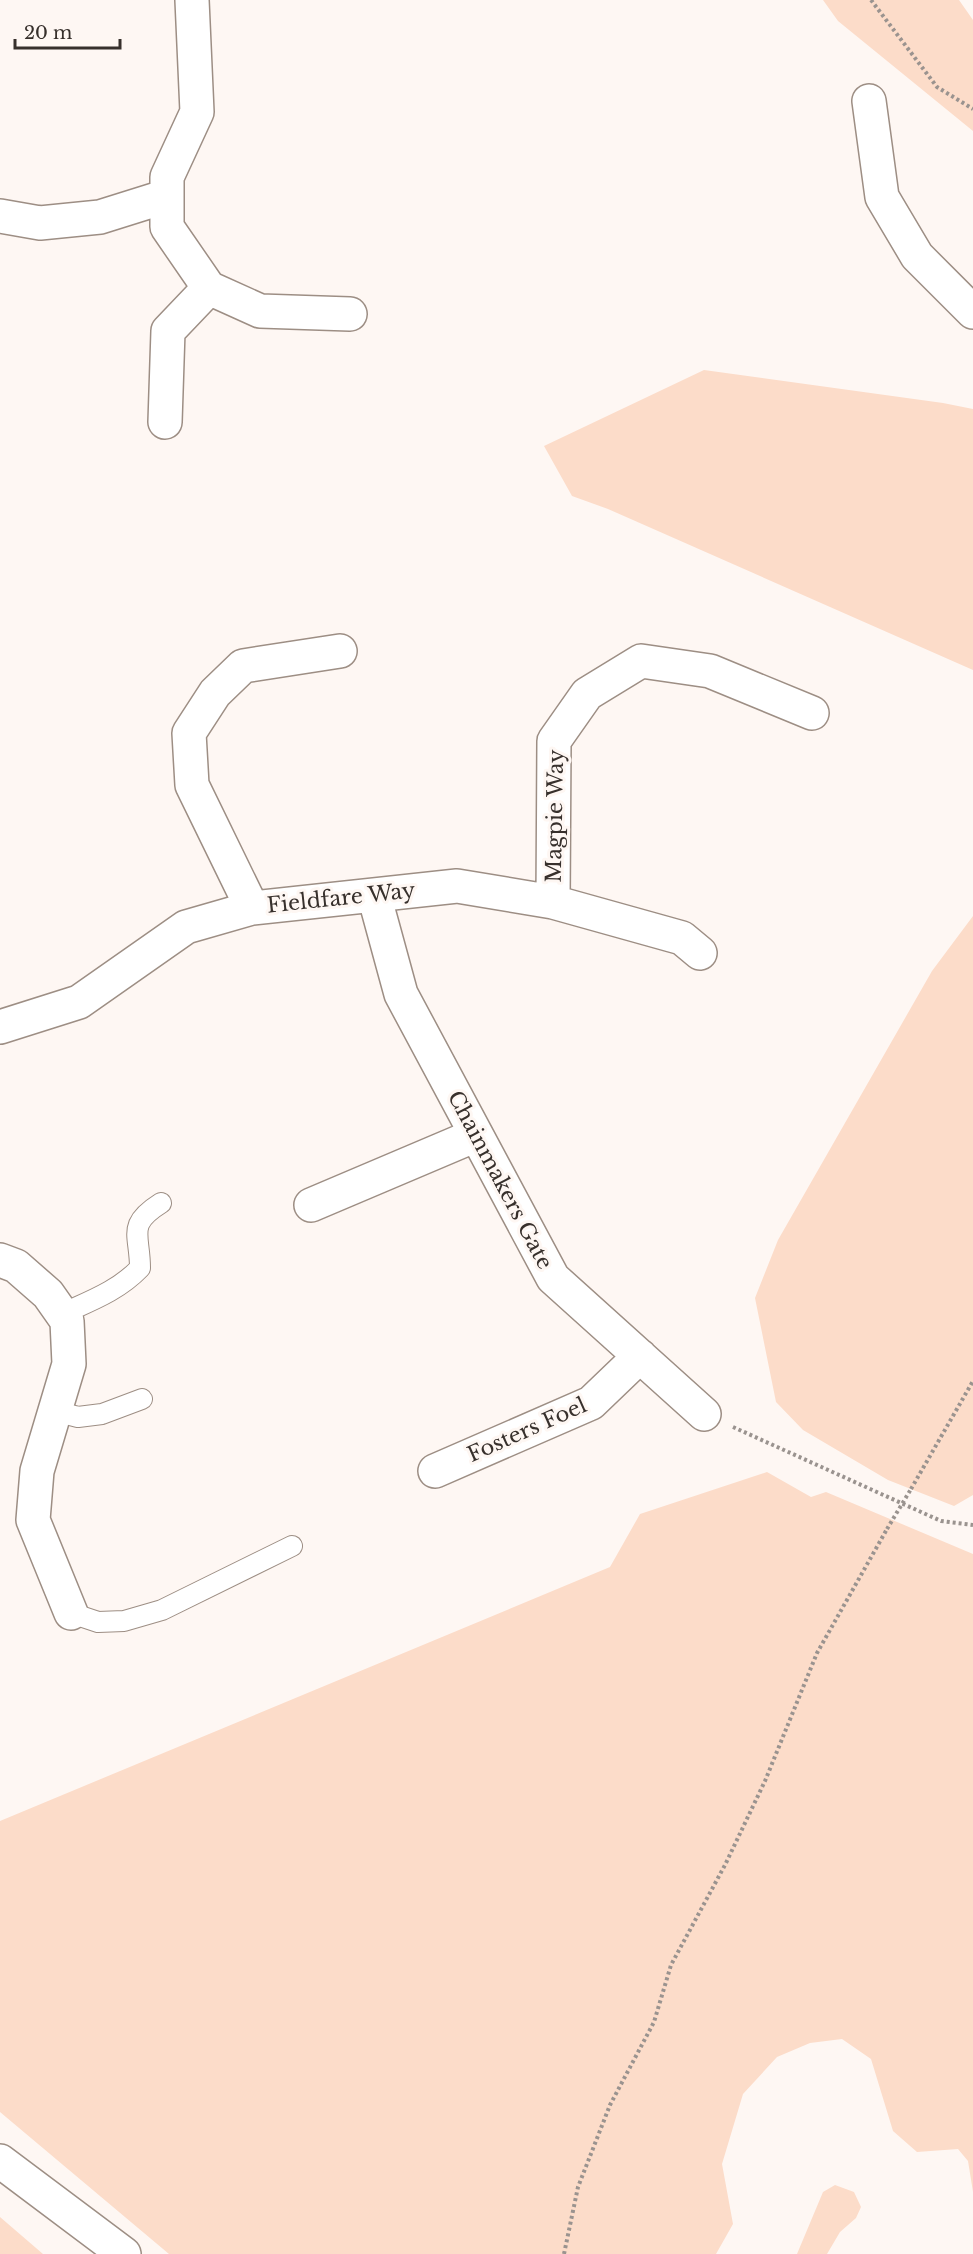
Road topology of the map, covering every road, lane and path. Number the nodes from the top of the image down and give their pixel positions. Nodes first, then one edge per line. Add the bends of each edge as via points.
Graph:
1 (192, 0) edge
2 (871, 0) edge
3 (869, 101) dead end
4 (973, 109) edge
5 (167, 196) junction
6 (0, 216) edge
7 (209, 288) junction
8 (973, 312) edge
9 (350, 314) dead end
10 (165, 422) dead end
11 (340, 651) dead end
12 (812, 713) dead end
13 (374, 895) junction
14 (553, 902) junction
15 (252, 908) junction
16 (700, 954) dead end
17 (0, 1027) edge
18 (476, 1135) junction
19 (161, 1203) dead end
20 (310, 1205) dead end
21 (0, 1260) edge
22 (62, 1314) junction
23 (640, 1356) junction
24 (973, 1380) edge
25 (142, 1399) dead end
26 (55, 1411) junction
27 (704, 1414) joint
28 (435, 1471) dead end
29 (973, 1525) edge
30 (292, 1546) dead end
31 (71, 1613) joint
32 (0, 2161) edge
33 (124, 2254) edge
34 (564, 2254) edge

1 - 5 street via 197,112 167,177
2 - 4 path via 937,87
3 - 8 street via 882,197 917,256
5 - 6 street via 100,217 40,223
5 - 7 street via 167,227
7 - 9 street via 260,311
7 - 10 street via 168,331
11 - 15 street via 243,666 215,693 189,733 192,786
12 - 14 street, Magpie Way via 710,671 641,661 587,694 554,741
13 - 14 street, Fieldfare Way via 457,886
13 - 15 street, Fieldfare Way
13 - 18 street, Chainmakers Gate via 400,994
14 - 16 street, Fieldfare Way via 682,938
15 - 17 street, Fieldfare Way via 186,927 79,1002
18 - 20 street
18 - 23 street, Chainmakers Gate via 553,1278
19 - 22 lane via 139,1220 136,1237 140,1268 127,1282
21 - 22 street via 16,1266 48,1294
22 - 26 street via 67,1321 69,1364
23 - 27 street, Chainmakers Gate
23 - 28 street, Fosters Foel via 591,1403
24 - 34 path, bridge via 817,1653 765,1781 671,1965 654,2022 610,2105 578,2187
25 - 26 lane via 102,1414 78,1417
26 - 31 street via 37,1471 33,1520
27 - 29 path via 941,1521
30 - 31 lane via 162,1610 124,1622 98,1622
32 - 33 street

